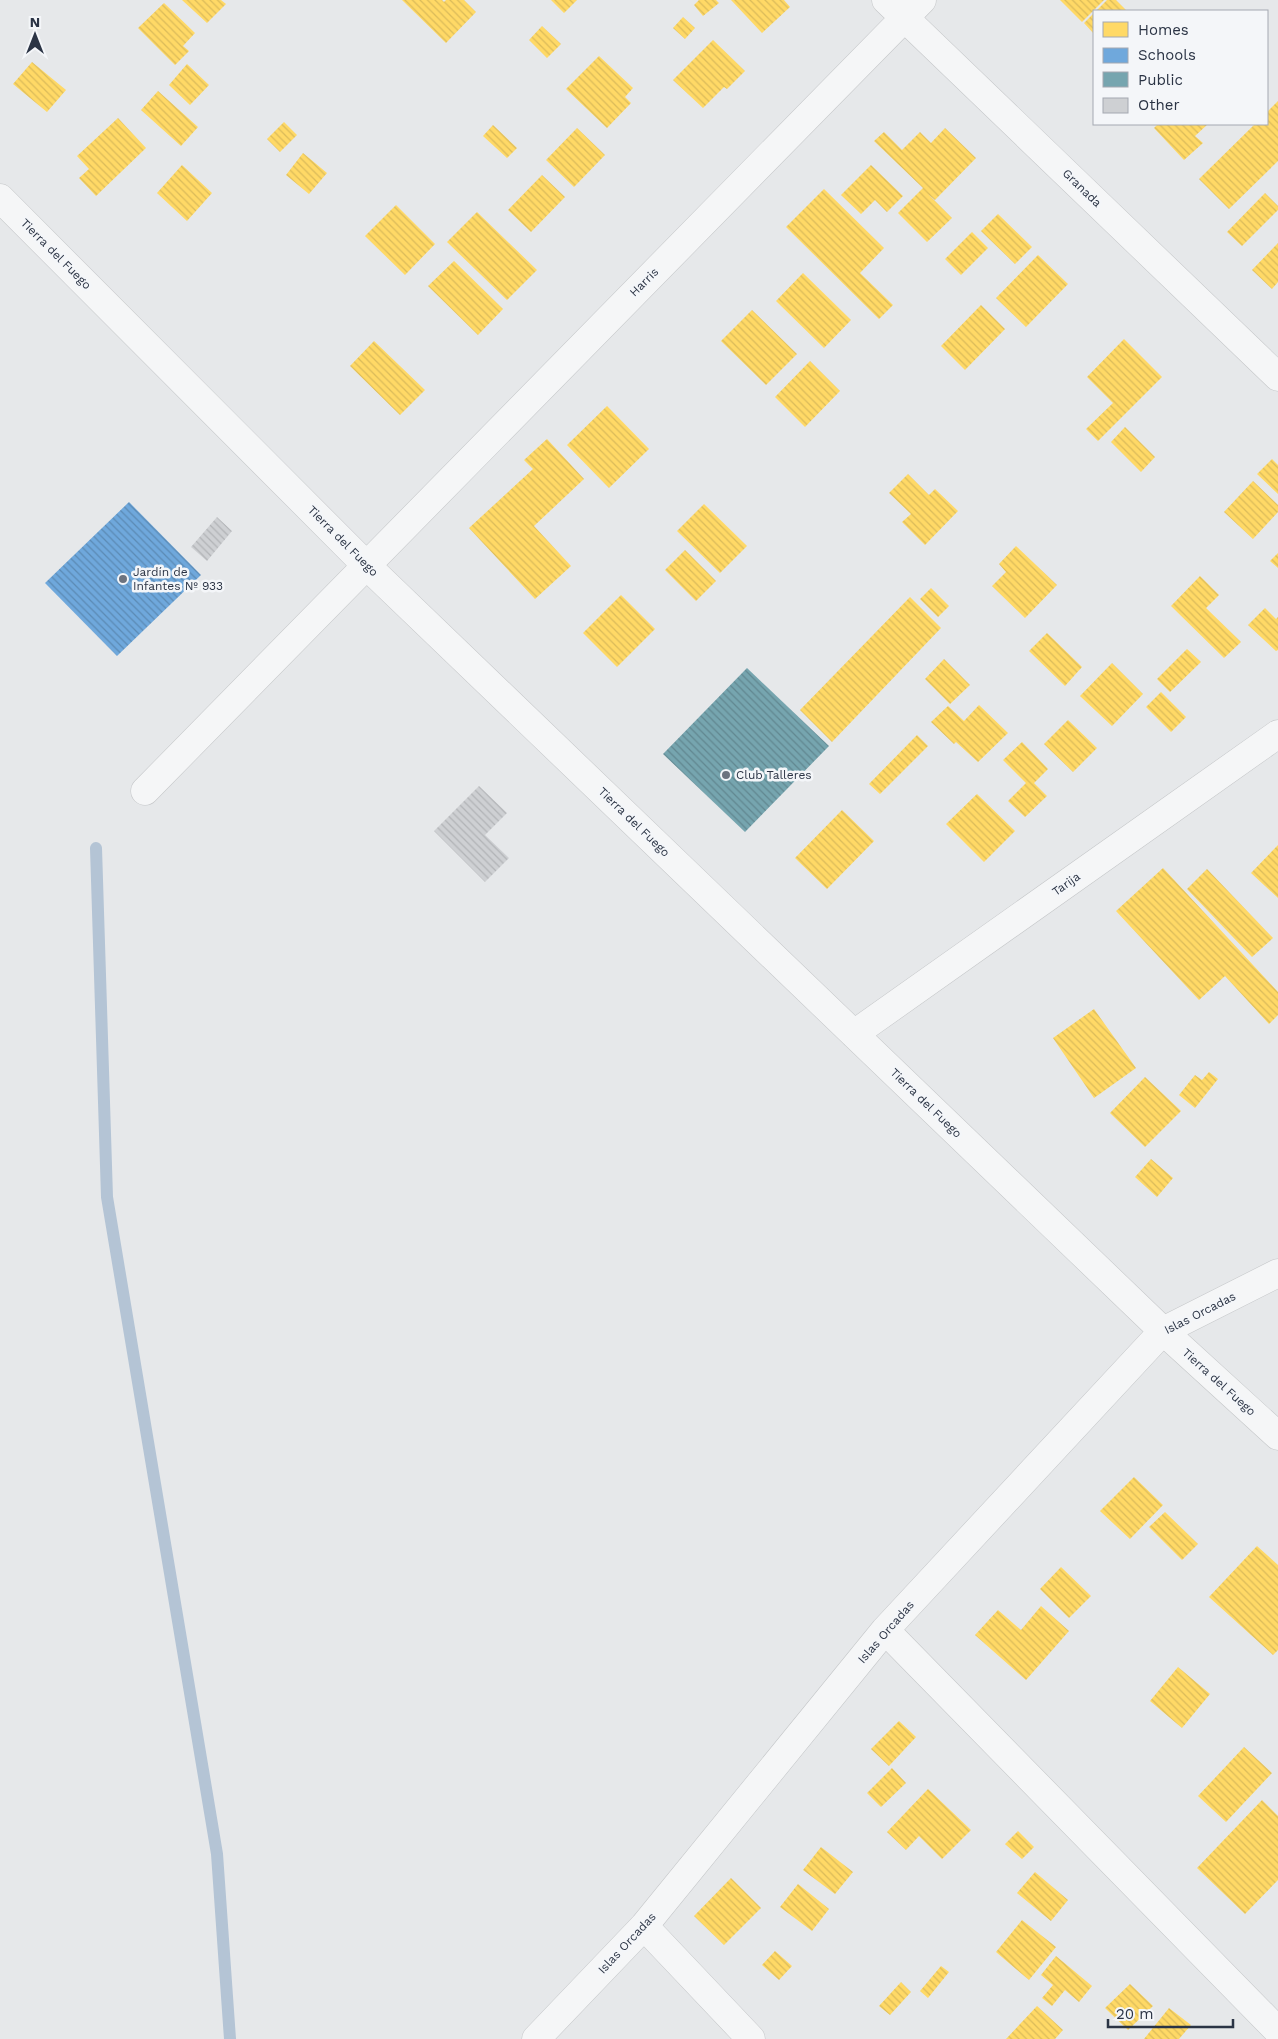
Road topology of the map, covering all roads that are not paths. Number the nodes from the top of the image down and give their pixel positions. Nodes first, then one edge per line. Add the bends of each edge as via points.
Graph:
1 (904, 6) edge
2 (0, 198) edge
3 (1278, 377) edge
4 (366, 565) junction
5 (1278, 734) edge
6 (145, 791) dead end
7 (854, 1034) junction
8 (1278, 1274) edge
9 (1163, 1331) junction
10 (1278, 1436) edge
11 (885, 1630) junction
12 (644, 1926) junction
13 (1278, 2031) edge
14 (536, 2039) edge
15 (751, 2039) edge

1 - 3 street, Granada
1 - 4 street, Harris
2 - 4 street, Tierra del Fuego
4 - 6 street, Harris
4 - 7 street, Tierra del Fuego
5 - 7 street, Tarija
7 - 9 street, Tierra del Fuego
8 - 9 street, Islas Orcadas
9 - 10 street, Tierra del Fuego
9 - 11 street, Islas Orcadas
11 - 12 street, Islas Orcadas
11 - 13 street
12 - 14 street, Islas Orcadas
12 - 15 street

